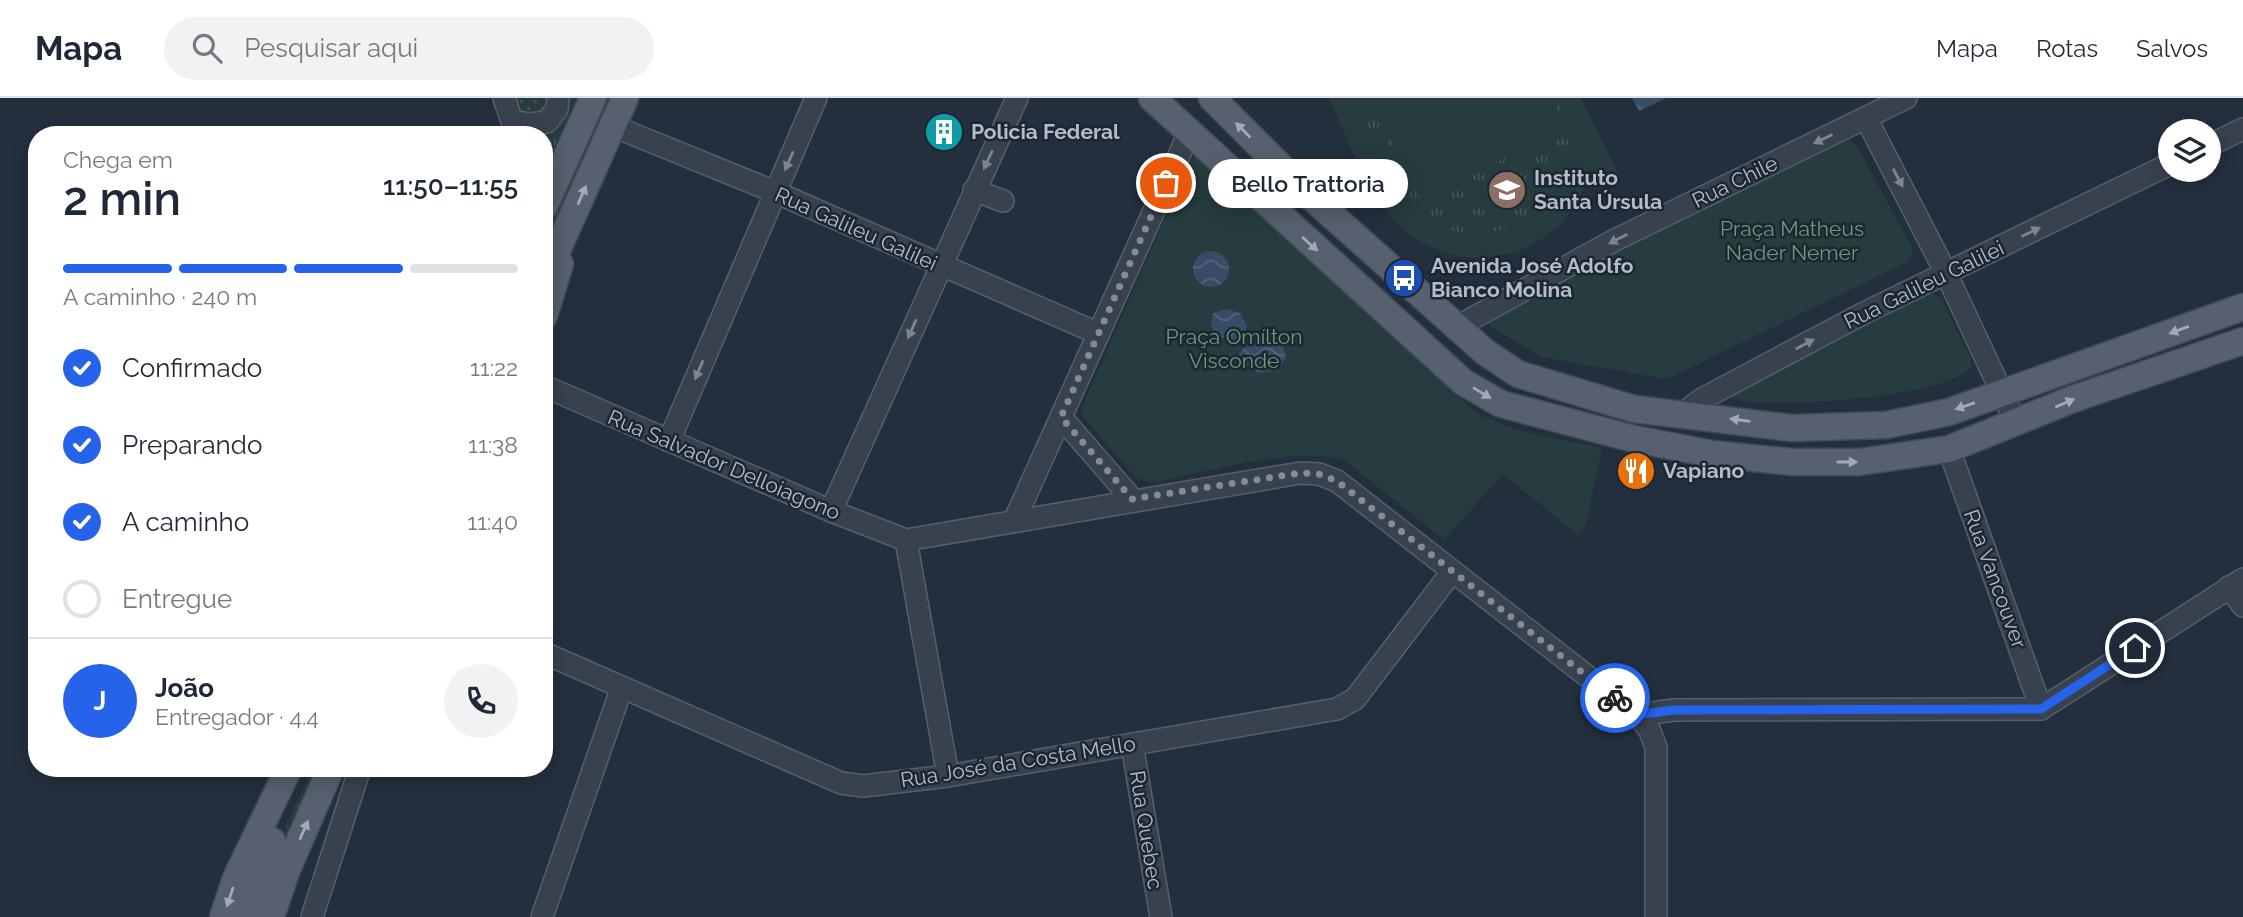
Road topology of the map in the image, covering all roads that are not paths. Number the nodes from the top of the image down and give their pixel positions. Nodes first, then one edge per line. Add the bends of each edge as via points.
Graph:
1 (504, 98) edge
2 (558, 98) edge
3 (593, 98) edge
4 (625, 98) edge
5 (816, 98) edge
6 (1017, 98) edge
7 (1152, 98) edge
8 (1212, 98) edge
9 (1906, 98) edge
10 (1866, 118) junction
11 (513, 126) edge
12 (522, 126) edge
13 (613, 126) junction
14 (2243, 129) edge
15 (1189, 133) junction
16 (2221, 140) edge
17 (2158, 170) edge
18 (553, 187) edge
19 (974, 190) junction
20 (775, 192) junction
21 (1308, 195) junction
22 (1003, 201) dead end
23 (1286, 222) junction
24 (562, 239) junction
25 (553, 260) edge
26 (939, 266) junction
27 (1946, 273) junction
28 (553, 288) edge
29 (2243, 307) edge
30 (1455, 328) junction
31 (1097, 333) junction
32 (2243, 341) edge
33 (553, 390) edge
34 (2004, 393) junction
35 (1682, 414) junction
36 (1061, 417) junction
37 (2016, 423) junction
38 (1792, 428) junction
39 (669, 441) junction
40 (1949, 449) junction
41 (1793, 461) junction
42 (1132, 499) junction
43 (831, 511) junction
44 (1016, 519) junction
45 (906, 540) junction
46 (1451, 573) junction
47 (2236, 583) edge
48 (2243, 606) edge
49 (553, 657) edge
50 (622, 687) junction
51 (2041, 709) junction
52 (1637, 715) junction
53 (1132, 744) junction
54 (948, 776) junction
55 (285, 777) edge
56 (298, 777) edge
57 (327, 777) edge
58 (357, 777) edge
59 (223, 917) edge
60 (245, 917) edge
61 (271, 917) edge
62 (312, 917) edge
63 (542, 917) edge
64 (1161, 917) edge
65 (1656, 917) edge

1 - 11 street
2 - 12 street via 557,109 547,122
3 - 18 main road
4 - 13 main road
5 -> 20 street
6 -> 19 street
7 - 15 main road
21 -> 8 main road
9 - 10 street, Rua Chile
10 -> 27 street
10 -> 30 street, Rua Chile via 1613,241
13 - 20 street, Rua Galileu Galilei
24 -> 13 main road
14 - 16 street
15 - 23 main road
15 - 31 street
27 -> 17 street, Rua Galileu Galilei
19 - 22 street
19 - 26 street
20 - 26 street, Rua Galileu Galilei
20 -> 39 street
21 - 23 main road
21 - 30 main road
23 -> 41 main road via 1463,382 1501,404 1630,438 1712,454
24 - 25 main road
24 - 28 main road
26 - 31 street, Rua Galileu Galilei
26 -> 43 street
27 - 34 street
35 -> 27 street, Rua Galileu Galilei via 1802,345
29 -> 34 main road
30 - 35 main road via 1518,374 1612,403
31 - 36 street
37 -> 32 main road
33 - 39 street, Rua Salvador Delloiagono
34 - 37 street
34 -> 38 main road via 1949,412 1886,425
38 -> 35 main road
36 - 42 street
36 - 44 street
37 - 40 main road
38 - 41 main road
39 - 43 street, Rua Salvador Delloiagono
41 -> 40 main road via 1858,462
40 - 51 street, Rua Vancouver
42 - 44 street
42 - 46 street via 1300,473 1319,474 1337,481
43 - 45 street, Rua Salvador Delloiagono
44 - 45 street
45 - 54 street
46 - 52 street
46 - 53 street, Rua José da Costa Mello via 1355,699 1337,709
47 - 48 street
47 - 51 street
49 - 50 street, Rua José da Costa Mello
50 - 54 street, Rua José da Costa Mello via 841,783 863,786
50 - 63 street
51 - 52 street via 1674,710
52 - 65 street via 1656,747
53 - 54 street, Rua José da Costa Mello
53 - 64 street, Rua Quebec
55 -> 59 main road via 236,878
56 - 60 main road
61 -> 57 main road
58 - 62 street

